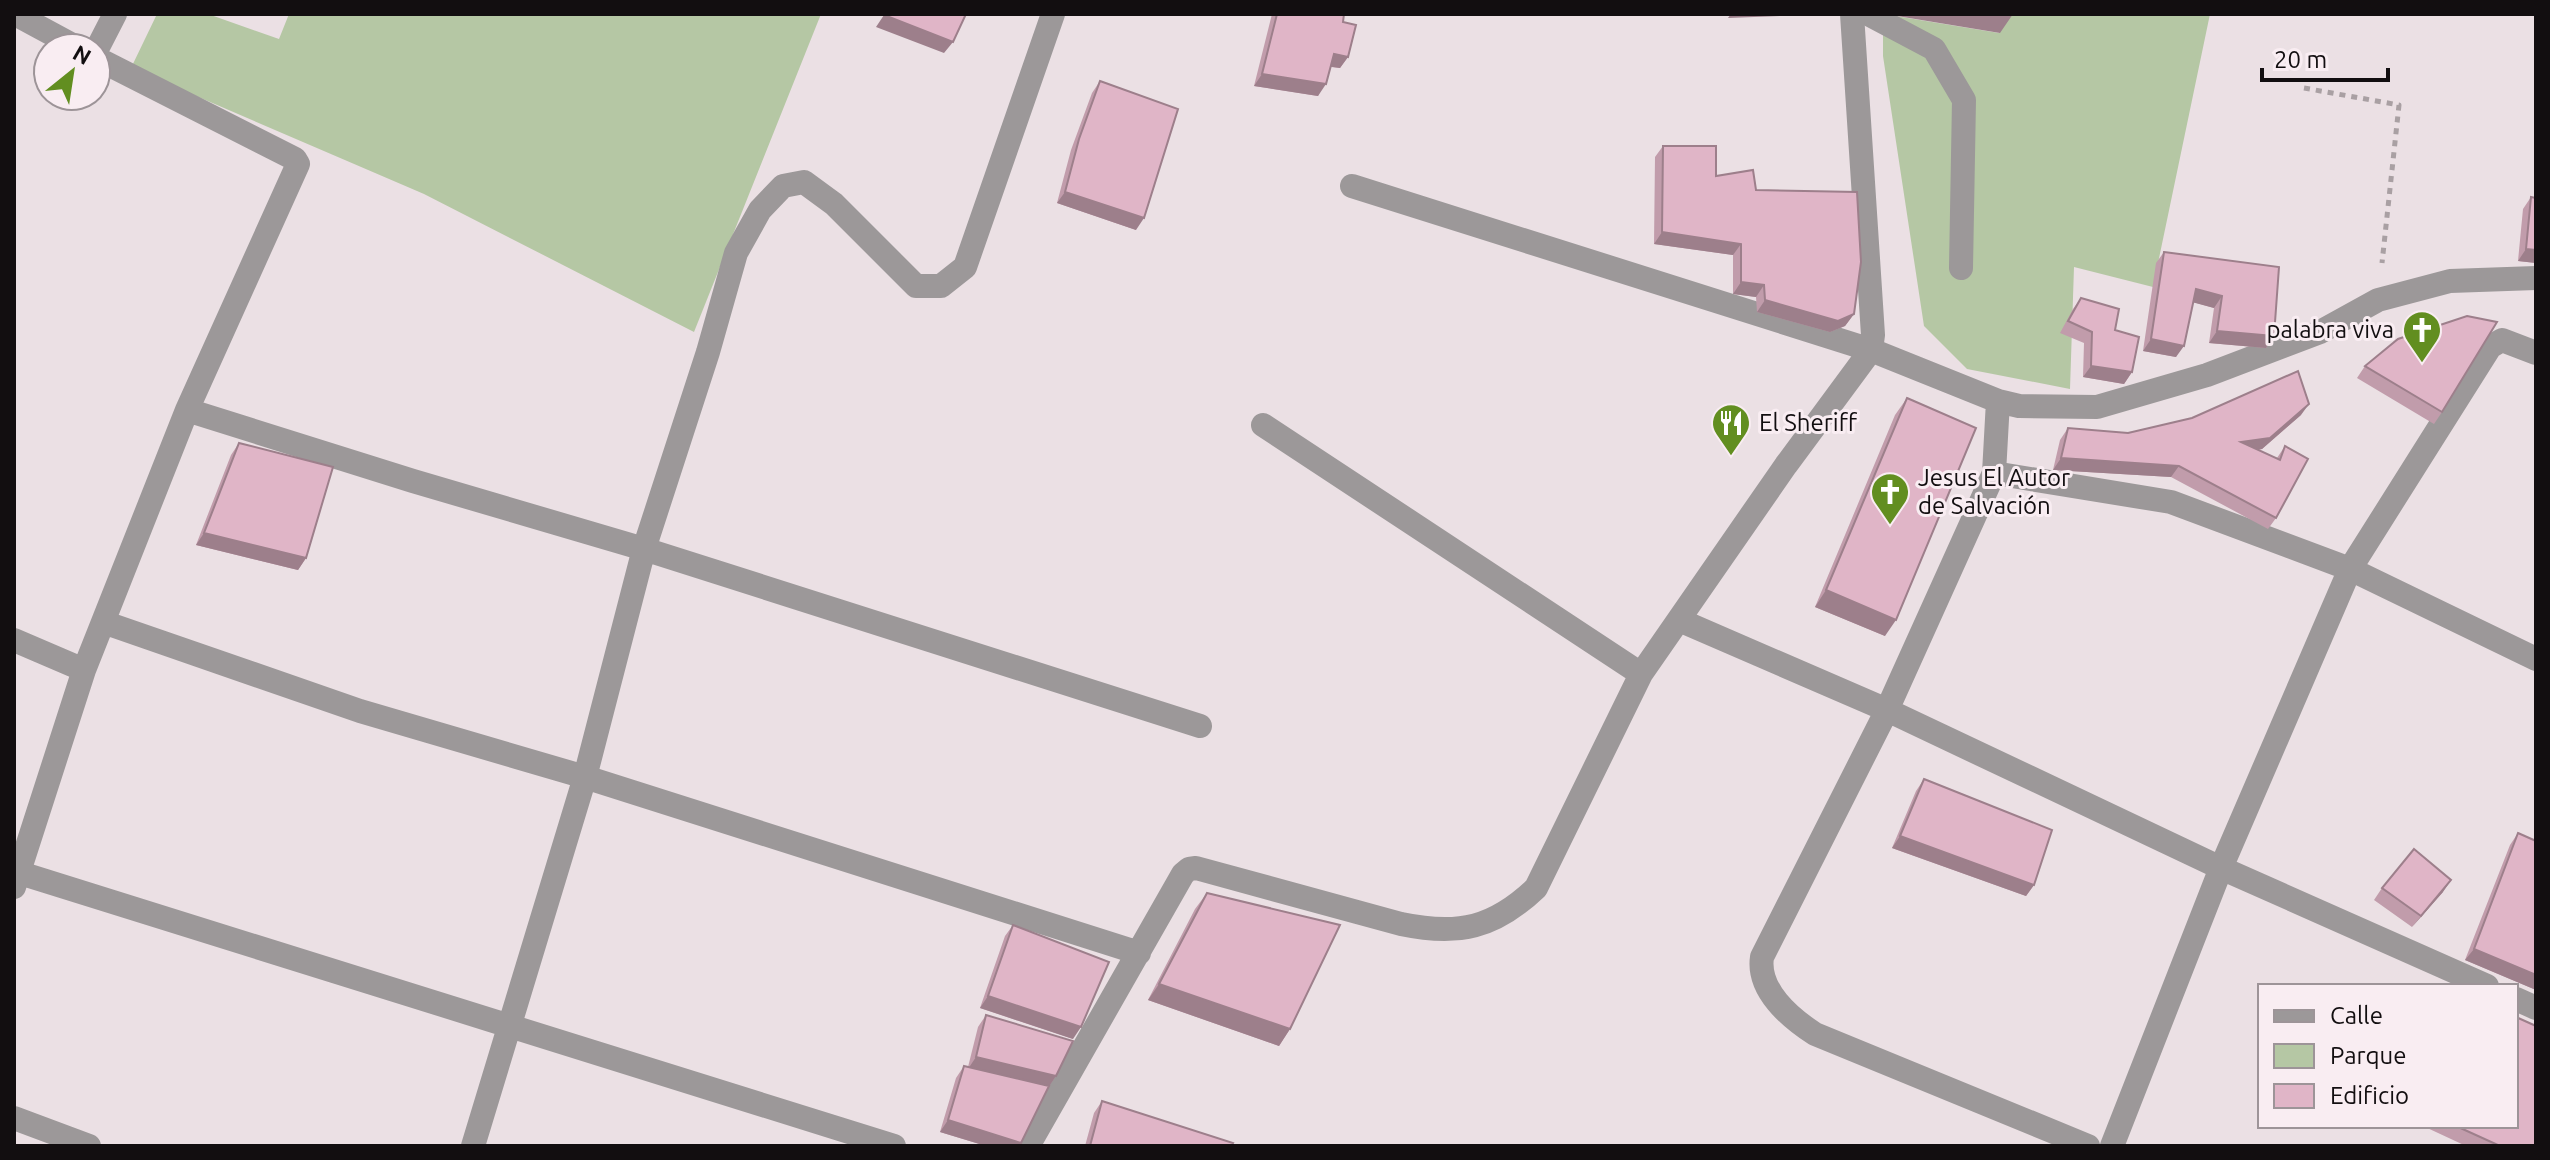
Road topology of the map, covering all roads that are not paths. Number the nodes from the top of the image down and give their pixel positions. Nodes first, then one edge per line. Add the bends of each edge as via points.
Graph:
1 (15, 14) edge
2 (115, 14) edge
3 (1053, 14) edge
4 (1852, 14) edge
5 (1868, 14) edge
6 (48, 32) edge
7 (106, 32) edge
8 (112, 66) edge
9 (1352, 186) dead end
10 (1961, 268) dead end
11 (2536, 278) edge
12 (1871, 350) junction
13 (2536, 353) edge
14 (1998, 401) junction
15 (187, 410) junction
16 (1263, 425) dead end
17 (1994, 473) junction
18 (644, 549) junction
19 (2350, 569) junction
20 (1679, 620) junction
21 (103, 622) junction
22 (14, 640) edge
23 (2536, 659) edge
24 (84, 670) junction
25 (1641, 674) junction
26 (1887, 710) junction
27 (1200, 726) dead end
28 (585, 777) junction
29 (2221, 868) junction
30 (17, 880) edge
31 (1139, 953) junction
32 (2482, 984) edge
33 (509, 1025) junction
34 (14, 1118) edge
35 (89, 1146) edge
36 (473, 1146) edge
37 (894, 1146) edge
38 (1028, 1146) edge
39 (2088, 1146) edge
40 (2112, 1146) edge

1 - 6 street
2 - 7 street
3 - 18 street via 965,267 941,286 916,286 834,204 804,182 783,186 760,210 736,253
4 - 12 street
5 - 10 street via 1934,49 1964,100
8 - 15 street via 297,161
9 - 12 street
11 - 14 street via 2450,281 2378,300 2320,332 2207,375 2097,407
12 - 14 street
12 - 20 street
13 - 19 street via 2502,340 2490,347
14 - 17 street
15 - 18 street
15 - 21 street
16 - 25 street
17 - 19 street via 2171,502
17 - 26 street
18 - 27 street
18 - 28 street
19 - 23 street
19 - 29 street
20 - 25 street
20 - 26 street
21 - 24 street
21 - 28 street via 360,711
22 - 24 street
24 - 30 street
25 - 31 street via 1536,888 1498,918 1464,927 1419,928 1196,868 1183,874
26 - 29 street
26 - 39 street via 1762,957 1774,998 1815,1034
28 - 31 street
28 - 33 street
29 - 32 street
29 - 40 street
30 - 33 street
31 - 38 street
33 - 36 street
33 - 37 street
34 - 35 street

